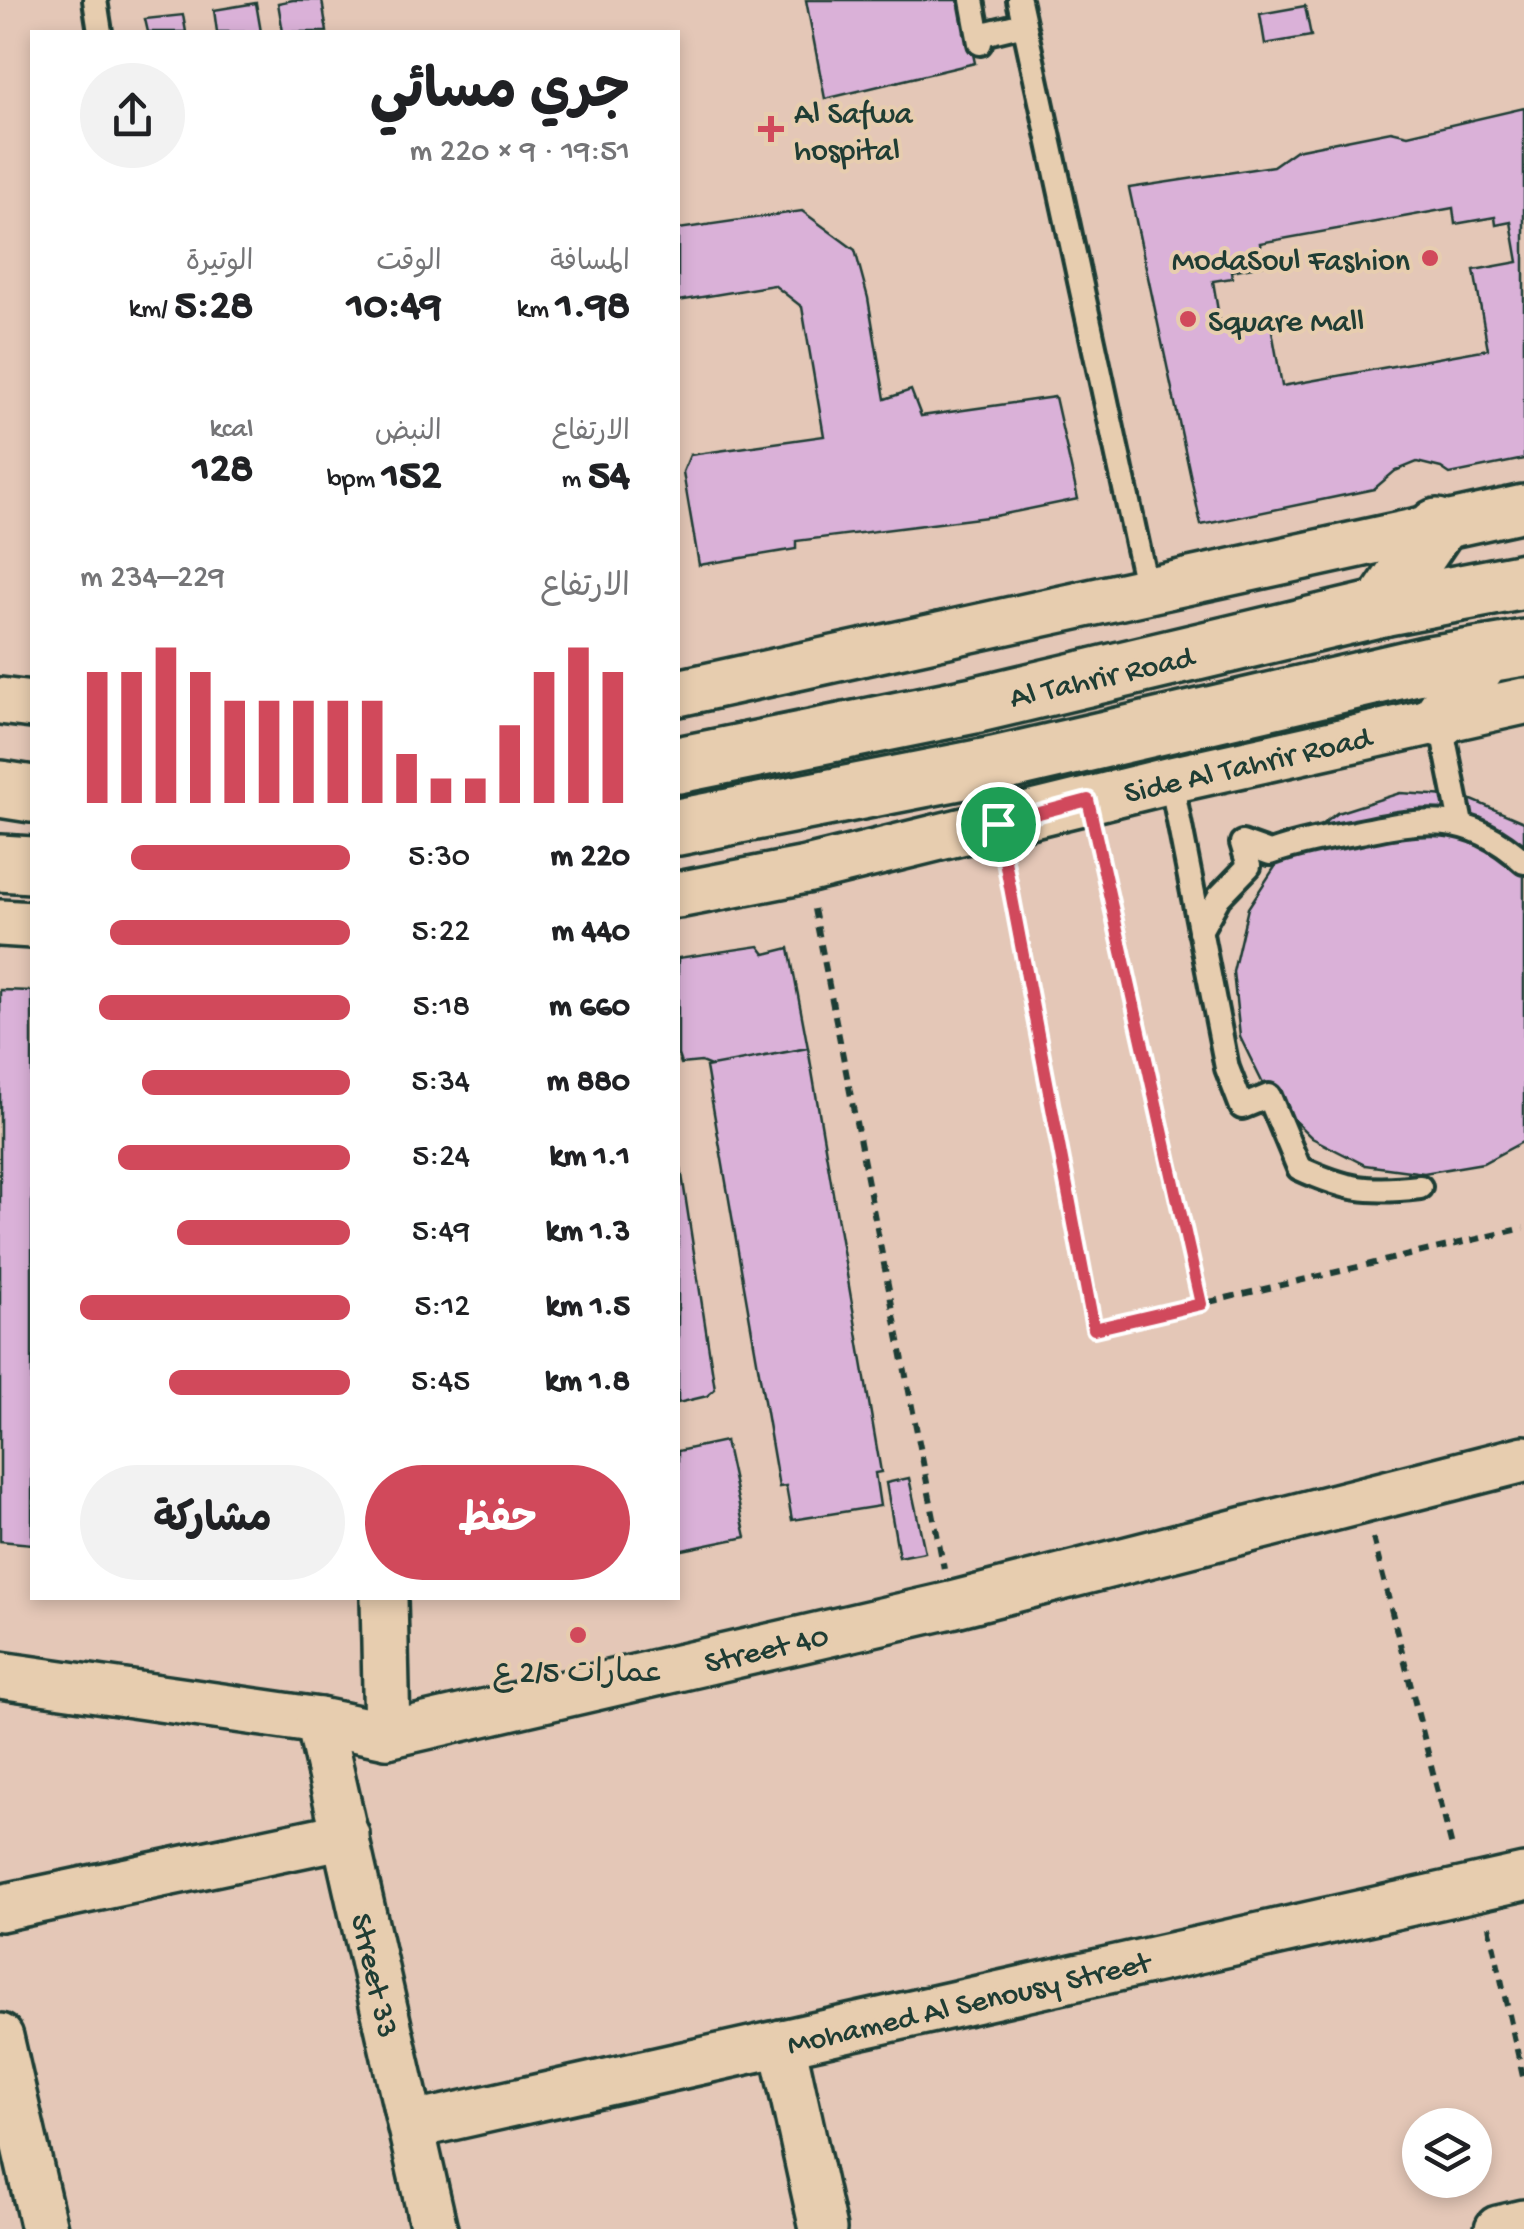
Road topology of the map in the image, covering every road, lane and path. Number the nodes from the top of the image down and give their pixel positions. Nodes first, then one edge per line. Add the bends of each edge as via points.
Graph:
1 (95, 0) edge
2 (972, 0) edge
3 (1019, 0) edge
4 (1024, 24) junction
5 (100, 30) edge
6 (1524, 508) edge
7 (1437, 526) junction
8 (1524, 582) edge
9 (1148, 590) junction
10 (1382, 608) junction
11 (1504, 652) edge
12 (1128, 670) junction
13 (680, 692) edge
14 (1524, 700) edge
15 (0, 701) edge
16 (974, 705) junction
17 (30, 706) edge
18 (1440, 718) junction
19 (1151, 727) junction
20 (680, 765) edge
21 (994, 765) junction
22 (1171, 780) junction
23 (0, 789) edge
24 (30, 794) edge
25 (1088, 800) junction
26 (998, 824) junction
27 (1462, 824) junction
28 (680, 826) edge
29 (0, 862) edge
30 (1524, 862) edge
31 (30, 865) edge
32 (806, 870) junction
33 (680, 895) edge
34 (0, 923) edge
35 (30, 925) edge
36 (1200, 931) junction
37 (1420, 1187) dead end
38 (1524, 1228) edge
39 (1201, 1304) junction
40 (1524, 1459) edge
41 (1364, 1500) junction
42 (384, 1600) edge
43 (950, 1605) junction
44 (0, 1675) edge
45 (320, 1721) junction
46 (387, 1735) junction
47 (346, 1835) junction
48 (1524, 1877) edge
49 (1471, 1889) junction
50 (0, 1908) edge
51 (0, 2037) edge
52 (782, 2043) junction
53 (1524, 2081) edge
54 (411, 2126) junction
55 (1524, 2223) edge
56 (44, 2229) edge
57 (434, 2229) edge
58 (822, 2229) edge
59 (1498, 2229) edge

1 - 5 lane
2 - 4 lane via 979,39
3 - 4 lane
4 - 9 lane
6 - 7 street
7 - 9 street
7 - 10 street
8 - 10 street, Al Tahrir Road
9 - 13 street
10 - 12 street, Al Tahrir Road
11 - 18 street
11 - 19 street, Al Tahrir Road
12 - 16 street, Al Tahrir Road
12 - 19 street via 1117,690 1121,712 1138,728
14 - 18 street, Side Al Tahrir Road
15 - 17 street
16 - 20 street, Al Tahrir Road
16 - 21 street via 998,732
18 - 22 street, Side Al Tahrir Road
18 - 27 lane
19 - 21 street, Al Tahrir Road
21 - 28 street, Al Tahrir Road
22 - 25 street, Side Al Tahrir Road
22 - 36 lane
23 - 24 street
25 - 26 street, Side Al Tahrir Road
25 - 39 path
26 - 32 street, Side Al Tahrir Road
26 - 39 path via 1094,1329
27 - 30 lane
27 - 36 lane via 1421,820 1270,854 1242,843 1250,866 1219,897
29 - 31 street
32 - 33 street, Side Al Tahrir Road
32 - 43 path
34 - 35 street
36 - 37 lane via 1242,1108 1269,1096 1299,1168 1324,1180 1379,1191
38 - 39 path
40 - 41 street, Street 40
41 - 43 street, Street 40
41 - 49 path
42 - 46 street
43 - 46 street, Street 40
44 - 45 street, Street 40
45 - 46 street, Street 40
45 - 47 street, Street 33
47 - 50 street
47 - 54 street, Street 33
48 - 49 street, Mohamed Al Senousy Street
49 - 52 street, Mohamed Al Senousy Street
49 - 53 path
51 - 56 street
52 - 54 street, Mohamed Al Senousy Street
52 - 58 street
54 - 57 street, Street 33
55 - 59 street

